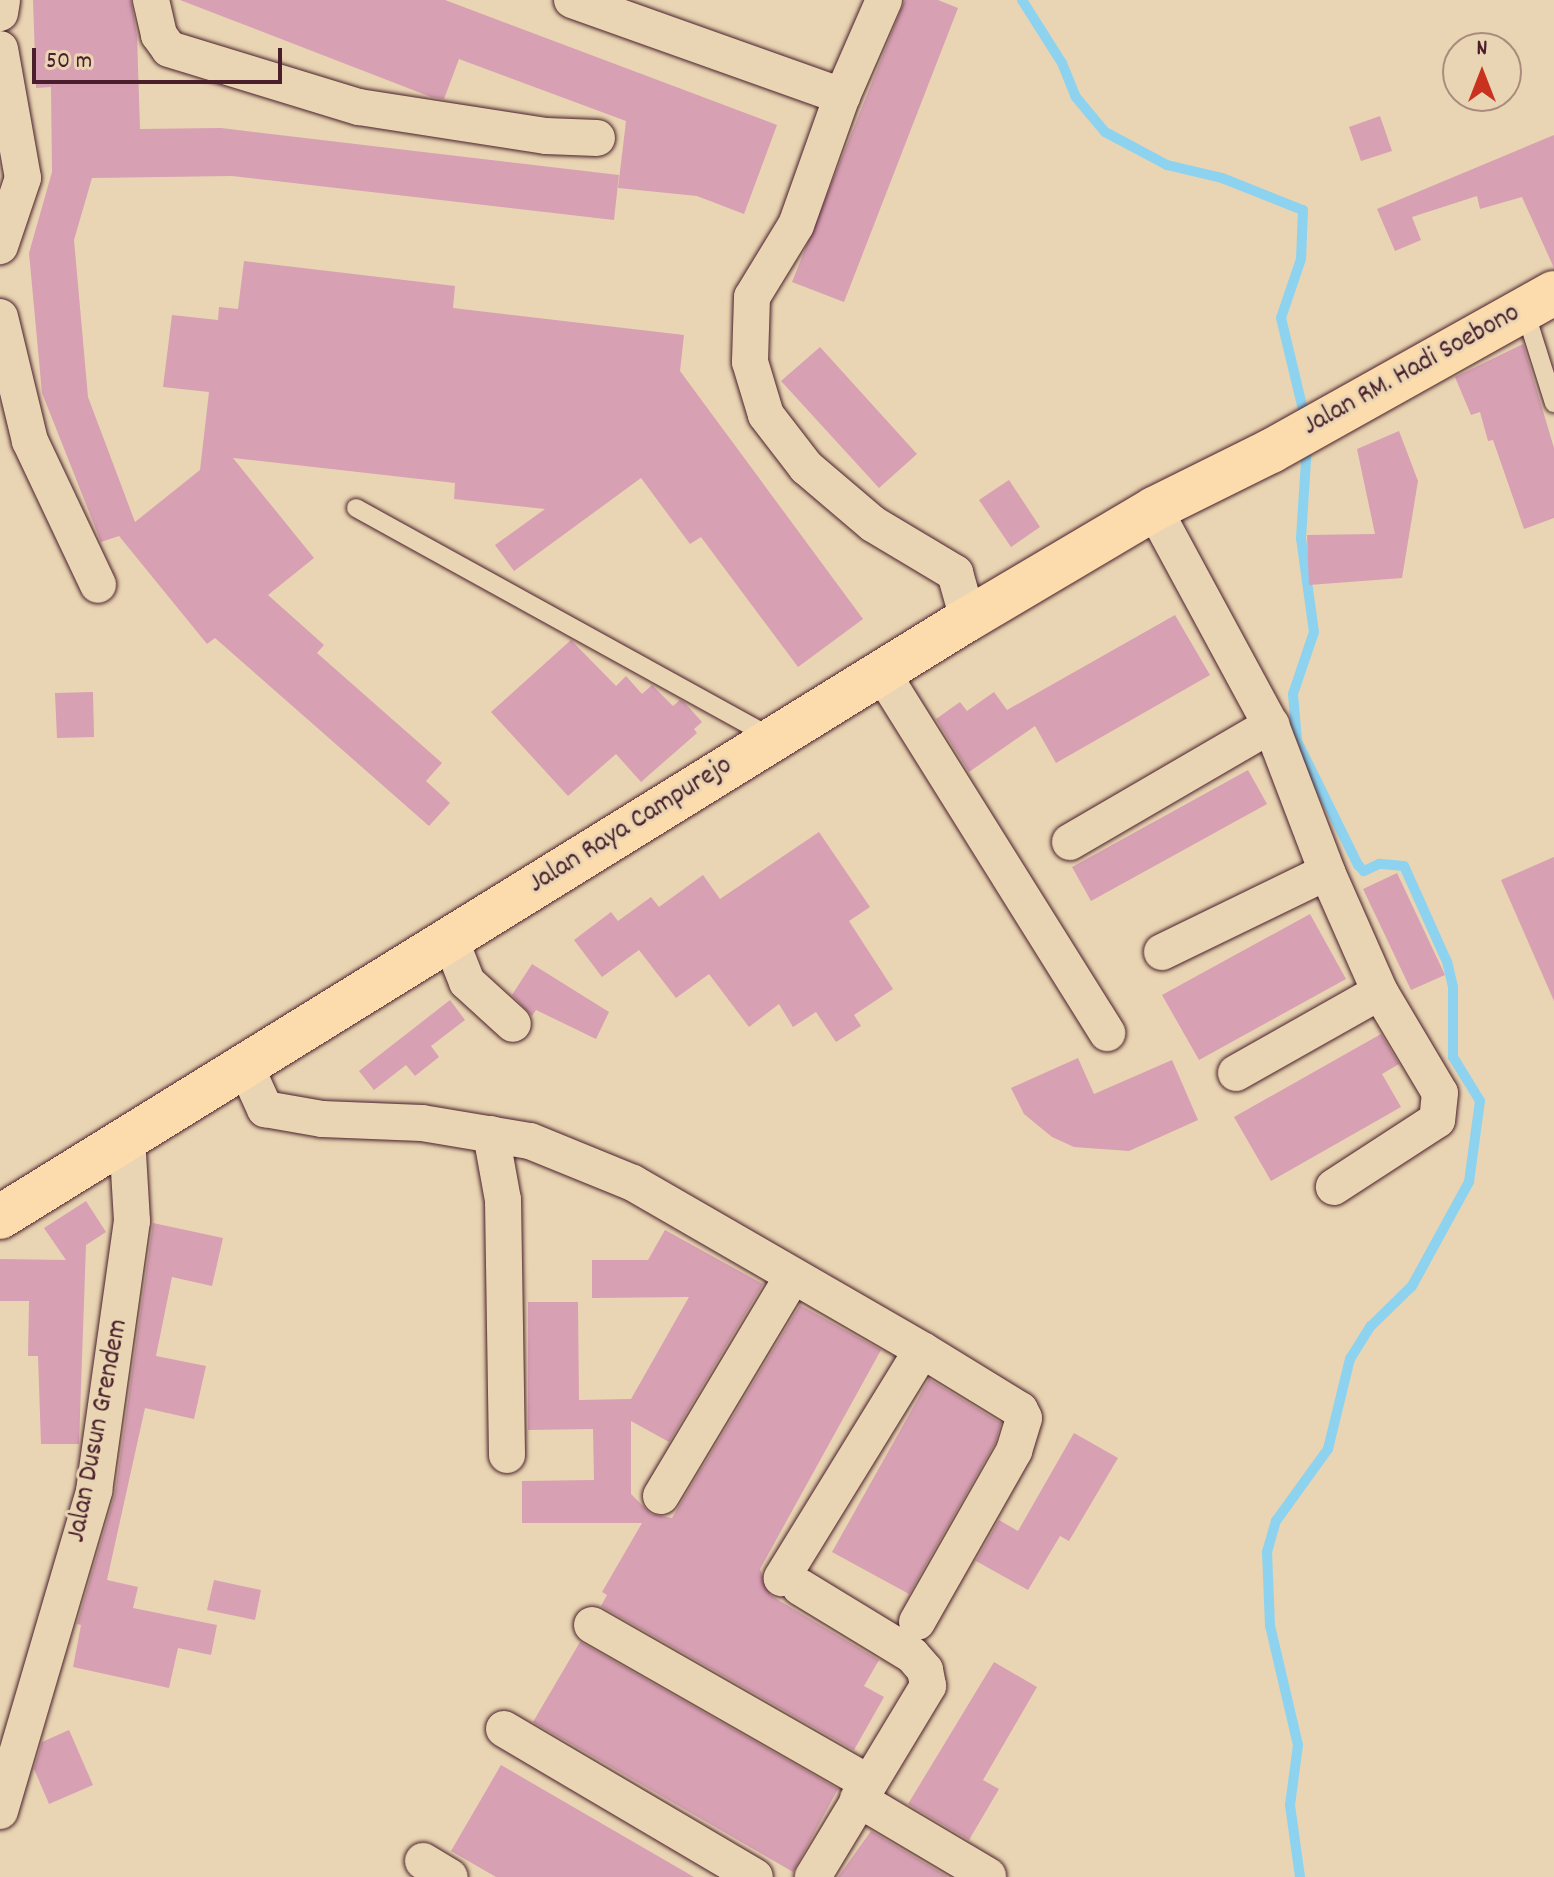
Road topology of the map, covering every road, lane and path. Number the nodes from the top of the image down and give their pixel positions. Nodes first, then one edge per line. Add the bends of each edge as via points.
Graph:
1 (2, 0) edge
2 (151, 0) edge
3 (572, 0) edge
4 (884, 0) edge
5 (0, 13) edge
6 (0, 49) edge
7 (842, 96) junction
8 (597, 138) dead end
9 (8, 199) edge
10 (0, 246) edge
11 (1539, 300) edge
12 (0, 317) edge
13 (1554, 403) edge
14 (12, 422) edge
15 (1271, 451) joint
16 (356, 508) dead end
17 (1154, 509) junction
18 (98, 585) dead end
19 (968, 619) junction
20 (881, 671) junction
21 (1271, 725) junction
22 (771, 737) junction
23 (1070, 842) dead end
24 (1327, 872) junction
25 (450, 939) junction
26 (1162, 952) dead end
27 (1380, 992) junction
28 (513, 1024) dead end
29 (1107, 1033) dead end
30 (244, 1063) junction
31 (1236, 1073) dead end
32 (491, 1134) junction
33 (127, 1137) junction
34 (1334, 1187) dead end
35 (0, 1217) edge
36 (791, 1279) junction
37 (922, 1350) junction
38 (507, 1455) dead end
39 (661, 1496) dead end
40 (917, 1622) dead end
41 (592, 1625) dead end
42 (504, 1729) dead end
43 (862, 1790) junction
44 (0, 1811) edge
45 (988, 1876) edge
46 (755, 1877) edge
47 (813, 1877) edge

1 - 5 street
2 - 8 street via 159,35 169,49 359,107 546,136
3 - 7 street
4 - 7 street
6 - 9 street via 23,178
7 - 19 street via 796,225 752,297 750,362 766,415 806,467 873,524 955,573
9 - 10 street
11 - 13 lane
11 - 15 main road, Jalan RM. Hadi Soebono
12 - 14 street
14 - 18 street
15 - 17 main road, Jalan Raya Campurejo
16 - 22 lane
17 - 19 main road, Jalan Raya Campurejo
17 - 21 street
19 - 20 main road, Jalan Raya Campurejo
20 - 22 main road, Jalan Raya Campurejo
20 - 29 street
21 - 23 street
21 - 24 street
22 - 25 main road, Jalan Raya Campurejo
24 - 26 street
24 - 27 street
25 - 28 street via 467,982
25 - 30 main road, Jalan Raya Campurejo
27 - 31 street
27 - 34 street via 1440,1093 1441,1112 1437,1120
30 - 32 street via 265,1109
30 - 33 main road, Jalan Raya Campurejo
32 - 36 street via 530,1141 633,1183
32 - 38 street via 503,1200
33 - 35 main road, Jalan Raya Campurejo
33 - 44 street, Jalan Dusun Grendem via 132,1221 94,1491
36 - 37 street
36 - 39 street
37 - 40 street via 1020,1410 1024,1418 1014,1451
37 - 43 street via 791,1582 912,1655 925,1670 928,1686
41 - 43 street
42 - 46 street
43 - 45 street
43 - 47 street

